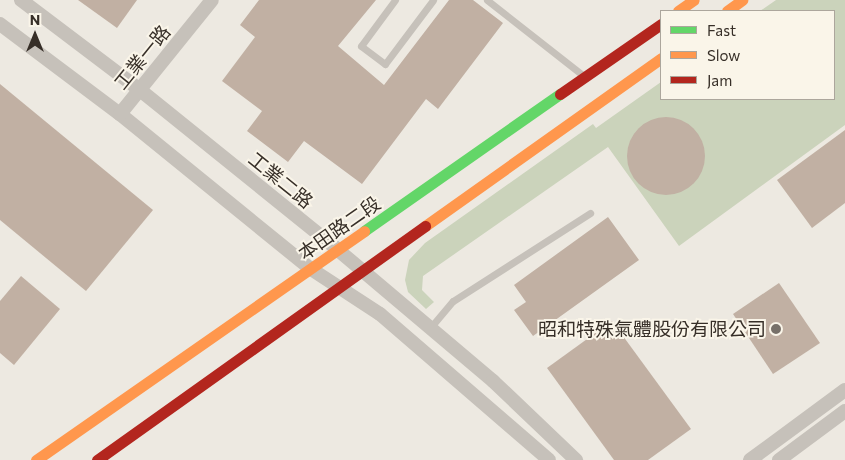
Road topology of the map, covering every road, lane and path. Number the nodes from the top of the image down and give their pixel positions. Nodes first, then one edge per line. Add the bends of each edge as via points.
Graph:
1 (21, 0) edge
2 (212, 0) edge
3 (395, 0) edge
4 (433, 0) edge
5 (487, 0) edge
6 (694, 0) edge
7 (742, 0) edge
8 (679, 10) edge
9 (728, 10) edge
10 (0, 24) edge
11 (660, 25) edge
12 (660, 59) edge
13 (586, 77) junction
14 (140, 90) junction
15 (120, 114) junction
16 (590, 213) dead end
17 (338, 250) junction
18 (312, 269) junction
19 (363, 271) junction
20 (340, 288) junction
21 (430, 328) junction
22 (845, 390) edge
23 (845, 411) edge
24 (803, 421) junction
25 (545, 431) junction
26 (812, 434) junction
27 (531, 444) junction
28 (36, 460) edge
29 (97, 460) edge
30 (548, 460) edge
31 (576, 460) edge
32 (750, 460) edge
33 (779, 460) edge

1 - 14 street, 工業二路
2 - 14 street, 工業一路
3 - 4 lane via 360,46 384,64
5 - 13 lane
6 - 8 street
7 - 9 street
10 - 15 street
11 - 13 street, 本田路二段
12 - 19 street
13 - 17 street, 本田路二段
14 - 15 street, 工業一路
14 - 17 street, 工業二路
15 - 18 street
16 - 21 lane via 453,301
17 - 18 street, 本田路二段
17 - 19 street, 工業二路
18 - 20 street
18 - 28 street, 本田路二段
19 - 20 street
19 - 21 street, 工業二路
20 - 27 street via 380,314
20 - 29 street
21 - 25 street, 工業二路
22 - 24 street
23 - 26 street
24 - 26 street
24 - 32 street
25 - 27 street
25 - 31 street, 工業二路
26 - 33 street
27 - 30 street

